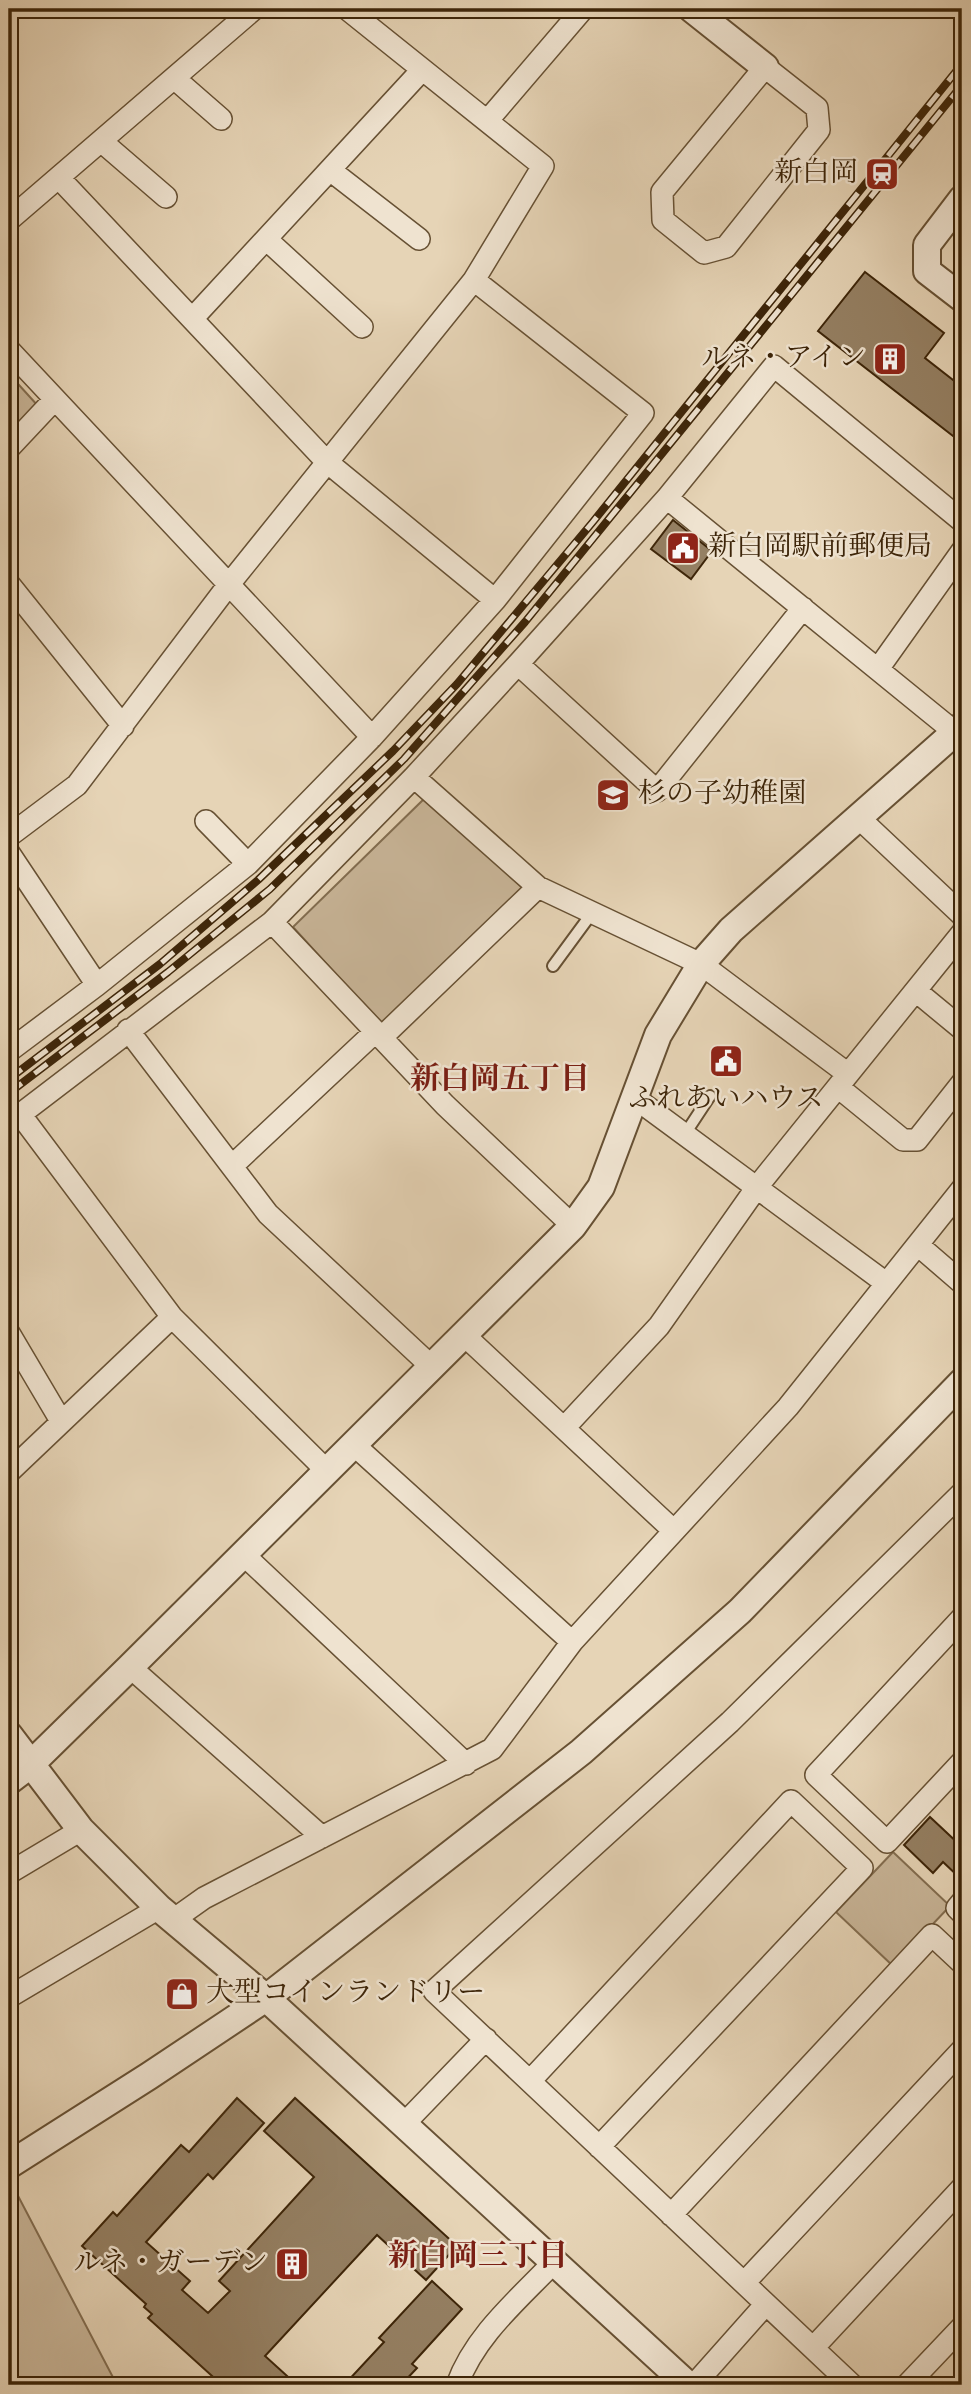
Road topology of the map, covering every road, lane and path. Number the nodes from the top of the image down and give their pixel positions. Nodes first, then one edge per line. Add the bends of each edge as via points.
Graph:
1 (254, 9) edge
2 (347, 9) edge
3 (583, 9) edge
4 (692, 9) edge
5 (765, 67) junction
6 (422, 70) junction
7 (174, 78) junction
8 (221, 119) dead end
9 (488, 120) junction
10 (102, 141) junction
11 (330, 170) junction
12 (59, 178) junction
13 (166, 197) dead end
14 (962, 199) edge
15 (9, 220) edge
16 (267, 239) junction
17 (419, 239) dead end
18 (474, 280) junction
19 (962, 298) edge
20 (192, 319) junction
21 (362, 327) dead end
22 (9, 350) edge
23 (55, 399) junction
24 (9, 448) edge
25 (327, 462) junction
26 (667, 498) junction
27 (962, 521) edge
28 (962, 551) edge
29 (230, 583) junction
30 (9, 584) edge
31 (495, 600) junction
32 (803, 608) junction
33 (518, 664) junction
34 (878, 669) junction
35 (124, 726) junction
36 (960, 732) edge
37 (372, 737) junction
38 (414, 777) junction
39 (859, 818) junction
40 (206, 821) dead end
41 (9, 836) edge
42 (9, 853) edge
43 (248, 864) junction
44 (538, 887) junction
45 (592, 913) junction
46 (962, 915) edge
47 (272, 922) junction
48 (962, 933) edge
49 (701, 964) junction
50 (553, 966) dead end
51 (97, 985) junction
52 (916, 991) junction
53 (962, 1028) edge
54 (128, 1030) junction
55 (378, 1035) junction
56 (9, 1051) edge
57 (843, 1081) junction
58 (962, 1083) edge
59 (710, 1096) dead end
60 (635, 1098) junction
61 (14, 1119) edge
62 (685, 1134) junction
63 (232, 1166) junction
64 (757, 1187) junction
65 (962, 1189) edge
66 (573, 1226) junction
67 (918, 1245) junction
68 (960, 1277) edge
69 (886, 1283) junction
70 (172, 1317) junction
71 (9, 1333) edge
72 (464, 1335) junction
73 (432, 1367) junction
74 (961, 1386) edge
75 (61, 1421) junction
76 (564, 1428) junction
77 (353, 1444) junction
78 (326, 1470) junction
79 (9, 1472) edge
80 (962, 1493) edge
81 (673, 1530) junction
82 (244, 1555) junction
83 (962, 1619) edge
84 (572, 1642) junction
85 (130, 1667) junction
86 (9, 1735) edge
87 (962, 1762) edge
88 (466, 1764) junction
89 (30, 1765) junction
90 (9, 1782) edge
91 (81, 1830) junction
92 (322, 1837) junction
93 (9, 1873) edge
94 (962, 1902) edge
95 (962, 1913) edge
96 (166, 1914) junction
97 (962, 1963) edge
98 (9, 1997) edge
99 (266, 1998) junction
100 (485, 2039) junction
101 (962, 2050) edge
102 (530, 2081) junction
103 (403, 2125) junction
104 (599, 2147) junction
105 (9, 2165) edge
106 (962, 2188) edge
107 (671, 2215) junction
108 (555, 2262) junction
109 (744, 2283) junction
110 (766, 2305) junction
111 (962, 2327) edge
112 (813, 2348) junction
113 (457, 2385) edge
114 (688, 2385) edge
115 (694, 2385) edge
116 (852, 2385) edge
117 (907, 2385) edge

1 - 7 street
2 - 6 street
3 - 9 street
4 - 5 street
5 - 5 street via 817,108 819,130 726,247 704,253 663,220 662,192
6 - 9 street
6 - 11 street
7 - 8 street
7 - 10 street
9 - 18 street via 543,166
10 - 12 street
10 - 13 street
11 - 16 street
11 - 17 street
12 - 15 street
12 - 20 street
14 - 19 street via 927,245 927,271
16 - 20 street
16 - 21 street
18 - 25 street
18 - 31 street via 643,413
20 - 25 street
22 - 23 street
23 - 24 street
23 - 29 street
25 - 29 street
25 - 31 street
26 - 27 street via 774,366
26 - 32 street
26 - 33 street
28 - 34 street
29 - 35 street
29 - 37 street
30 - 35 street
31 - 37 street
32 - 33 street via 657,791
32 - 34 street
33 - 38 street
34 - 36 street
35 - 41 street via 77,785
36 - 39 street
37 - 43 street
38 - 44 street
38 - 47 street
39 - 46 street
39 - 49 street via 731,930
40 - 43 street
42 - 51 street
43 - 51 street
44 - 45 street
44 - 55 street
45 - 49 street
45 - 50 lane
47 - 54 street
47 - 55 street
48 - 52 street
49 - 57 street
49 - 60 street via 658,1035
51 - 56 street
52 - 53 street
52 - 57 street
54 - 61 street
54 - 63 street
55 - 63 street
55 - 66 street
57 - 58 street via 903,1140 917,1140
57 - 64 street
59 - 62 lane
60 - 62 street
60 - 66 street via 601,1186
61 - 70 street
62 - 64 street
63 - 73 street via 268,1214
64 - 69 street
64 - 76 street via 659,1326
65 - 67 street
66 - 72 street
67 - 68 street
67 - 69 street
69 - 81 street via 789,1407
70 - 75 street
70 - 78 street
71 - 75 street
72 - 73 street
72 - 76 street
73 - 77 street
74 - 99 street via 740,1611 591,1744
75 - 79 street
76 - 81 street
77 - 78 street
77 - 84 street
78 - 82 street
80 - 100 street via 730,1722 435,1992
81 - 84 street
82 - 85 street
82 - 88 street
83 - 87 street via 816,1775 887,1842
84 - 88 street via 492,1749
85 - 89 street
85 - 92 street
86 - 89 street
88 - 92 street
89 - 90 street
89 - 91 street
91 - 93 street
91 - 96 street
92 - 96 street
94 - 95 street via 957,1908
96 - 98 street
96 - 99 street
97 - 107 street via 932,1934
99 - 103 street
99 - 105 street
100 - 102 street
100 - 103 street
101 - 109 street
102 - 104 street
102 - 104 street via 791,1801 862,1868
103 - 108 street
104 - 107 street
106 - 112 street
107 - 109 street
108 - 113 street via 489,2330
108 - 114 street
109 - 110 street
110 - 112 street
110 - 115 street
111 - 117 street
112 - 116 street

